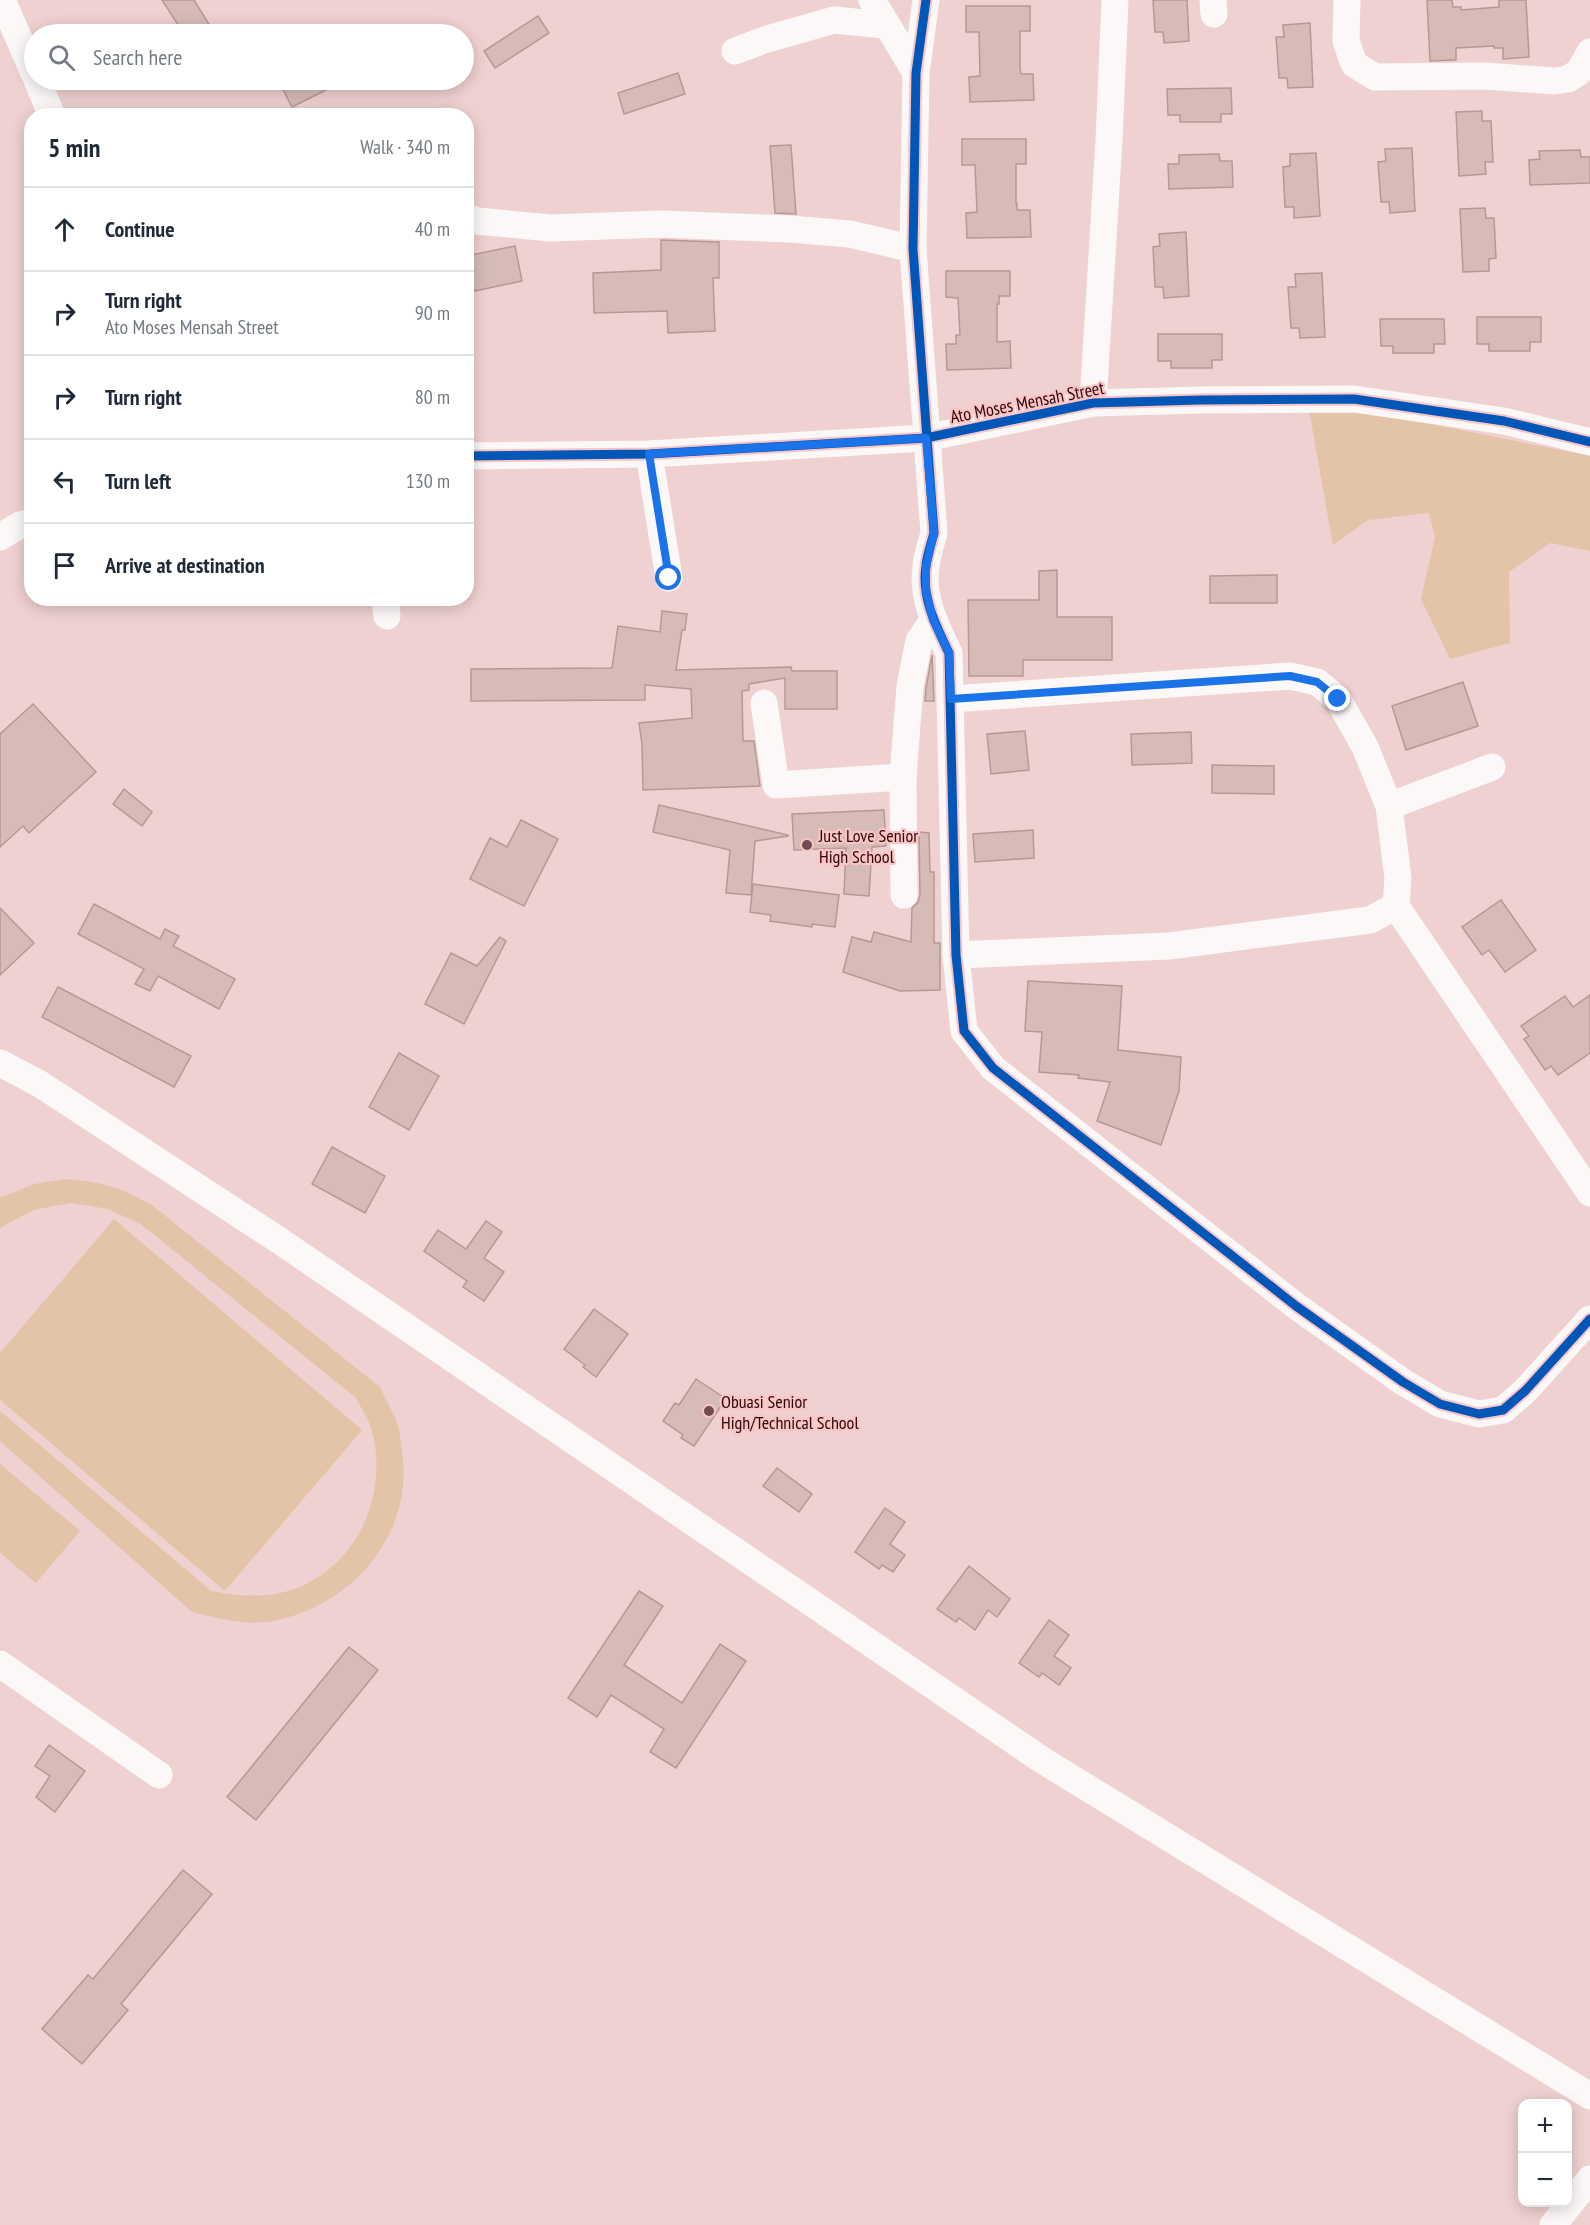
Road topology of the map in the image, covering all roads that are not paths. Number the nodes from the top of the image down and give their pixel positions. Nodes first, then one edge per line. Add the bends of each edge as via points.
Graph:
1 (2, 0) edge
2 (872, 0) edge
3 (926, 0) edge
4 (1115, 0) edge
5 (1347, 0) edge
6 (885, 25) junction
7 (24, 50) edge
8 (735, 51) dead end
9 (1590, 52) edge
10 (916, 73) junction
11 (41, 90) edge
12 (49, 108) edge
13 (474, 220) edge
14 (913, 249) junction
15 (1094, 403) junction
16 (926, 438) junction
17 (1590, 442) edge
18 (649, 454) junction
19 (474, 456) edge
20 (24, 524) edge
21 (0, 537) edge
22 (669, 578) dead end
23 (933, 620) junction
24 (951, 699) junction
25 (764, 704) dead end
26 (1492, 767) dead end
27 (903, 777) junction
28 (1389, 806) junction
29 (904, 895) dead end
30 (1396, 906) junction
31 (956, 955) junction
32 (0, 1063) edge
33 (1588, 1184) edge
34 (1590, 1319) edge
35 (0, 1664) edge
36 (159, 1775) dead end
37 (1590, 2096) edge
38 (1590, 2179) edge
39 (1553, 2225) edge

1 - 7 street
2 - 6 street
3 - 10 street
4 - 15 street
5 - 9 street via 1346,41 1354,64 1375,77 1485,76 1554,81 1579,72
6 - 8 street via 834,20
6 - 10 street
10 - 14 street
11 - 12 street
13 - 14 street via 550,228 661,224 790,229 850,234
14 - 16 street
15 - 16 street, Ato Moses Mensah Street
15 - 17 street, Ato Moses Mensah Street via 1354,399 1504,421
16 - 18 street, Ato Moses Mensah Street
16 - 23 street via 934,533 926,567 926,590
18 - 19 street, Ato Moses Mensah Street
18 - 22 street
20 - 21 street
23 - 24 street via 949,653
23 - 27 street via 919,641 910,686
24 - 28 street via 1290,676 1317,682 1338,699 1365,747
24 - 31 street
25 - 27 street via 776,785
26 - 28 street
27 - 29 street
28 - 30 street via 1398,878
30 - 31 street via 1370,920 1169,946
30 - 33 street
31 - 34 street via 964,1031 993,1068 1296,1306 1440,1404 1479,1414 1503,1410
32 - 37 street via 40,1084 280,1241 1042,1760
35 - 36 street
38 - 39 street

